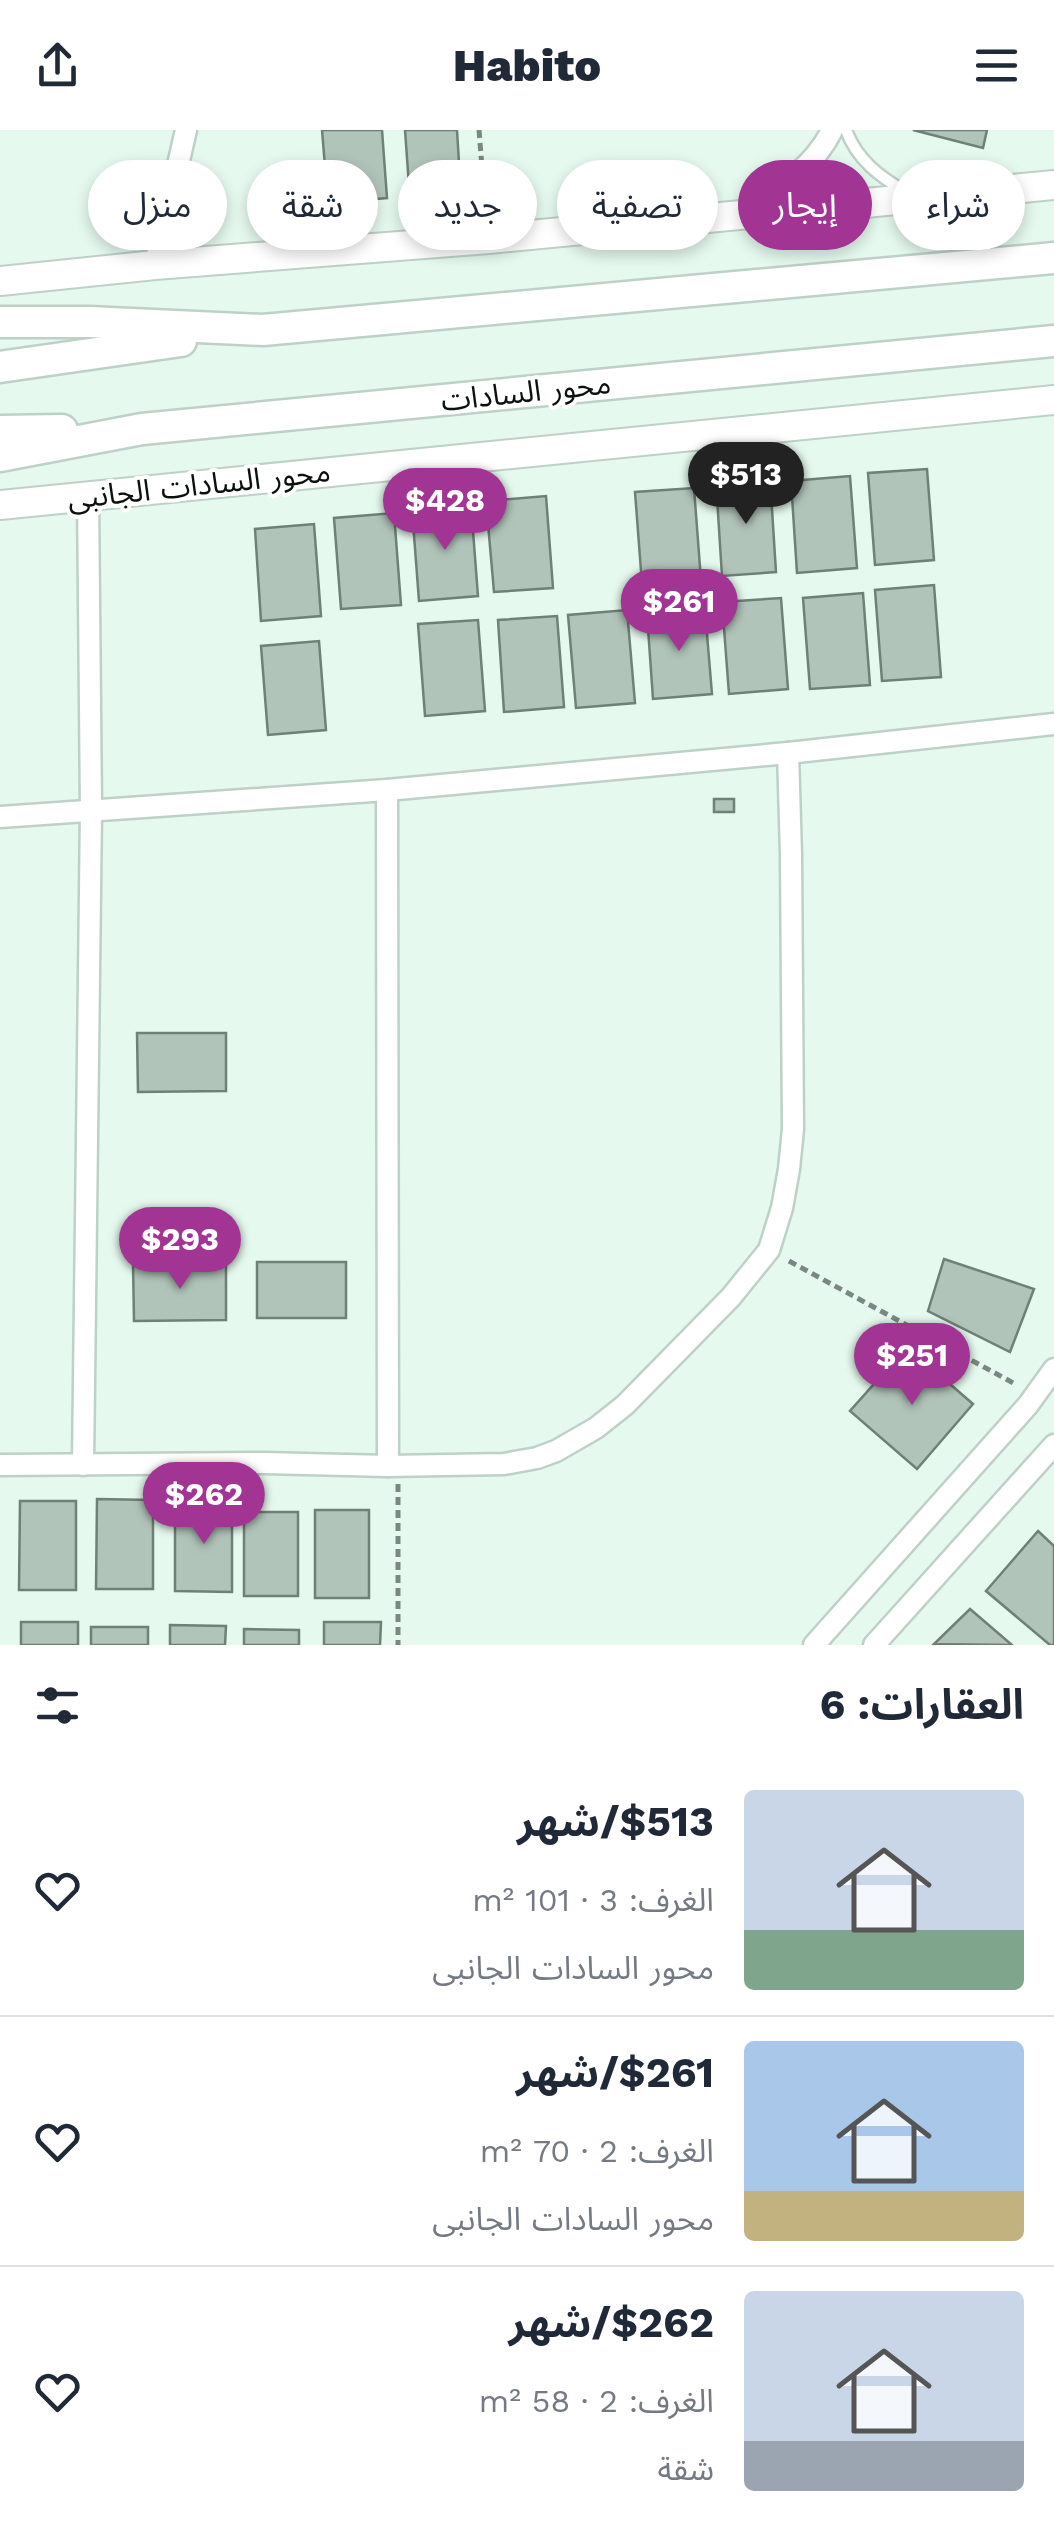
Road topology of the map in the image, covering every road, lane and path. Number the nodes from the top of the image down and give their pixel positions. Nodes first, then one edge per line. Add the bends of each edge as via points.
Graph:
1 (186, 130) edge
2 (479, 130) edge
3 (832, 130) edge
4 (846, 130) edge
5 (481, 160) edge
6 (892, 184) edge
7 (1054, 185) edge
8 (1025, 188) edge
9 (892, 200) edge
10 (736, 215) junction
11 (537, 234) edge
12 (398, 246) edge
13 (1054, 258) edge
14 (155, 265) junction
15 (0, 281) edge
16 (0, 322) edge
17 (263, 330) junction
18 (1054, 340) edge
19 (0, 367) edge
20 (1054, 400) edge
21 (142, 429) junction
22 (0, 431) edge
23 (0, 456) edge
24 (88, 495) junction
25 (0, 505) edge
26 (1054, 724) edge
27 (788, 753) junction
28 (387, 790) junction
29 (92, 810) junction
30 (0, 817) edge
31 (769, 1250) junction
32 (1054, 1369) edge
33 (1035, 1394) junction
34 (1054, 1444) edge
35 (83, 1465) junction
36 (0, 1466) edge
37 (393, 1466) junction
38 (398, 1645) edge
39 (814, 1645) edge
40 (874, 1645) edge

1 - 14 street
2 - 5 path
3 - 10 street via 809,164
4 - 6 lane via 867,164
7 - 8 street
9 - 10 street
10 - 11 street
12 - 14 street
13 - 17 main road
14 - 15 street
16 - 17 main road
17 - 19 main road
18 - 21 main road, محور السادات
20 - 24 street, محور السادات الجانبى
21 - 22 main road
21 - 23 main road, محور السادات
24 - 25 street, محور السادات الجانبى
24 - 29 street
26 - 27 street
27 - 28 street
27 - 31 street via 793,1130
28 - 29 street
28 - 37 street
29 - 30 street
29 - 35 street
31 - 33 path
31 - 37 street via 625,1405 579,1439 504,1464
32 - 33 street
33 - 39 street
34 - 40 street
35 - 36 street
35 - 37 street
37 - 38 path

